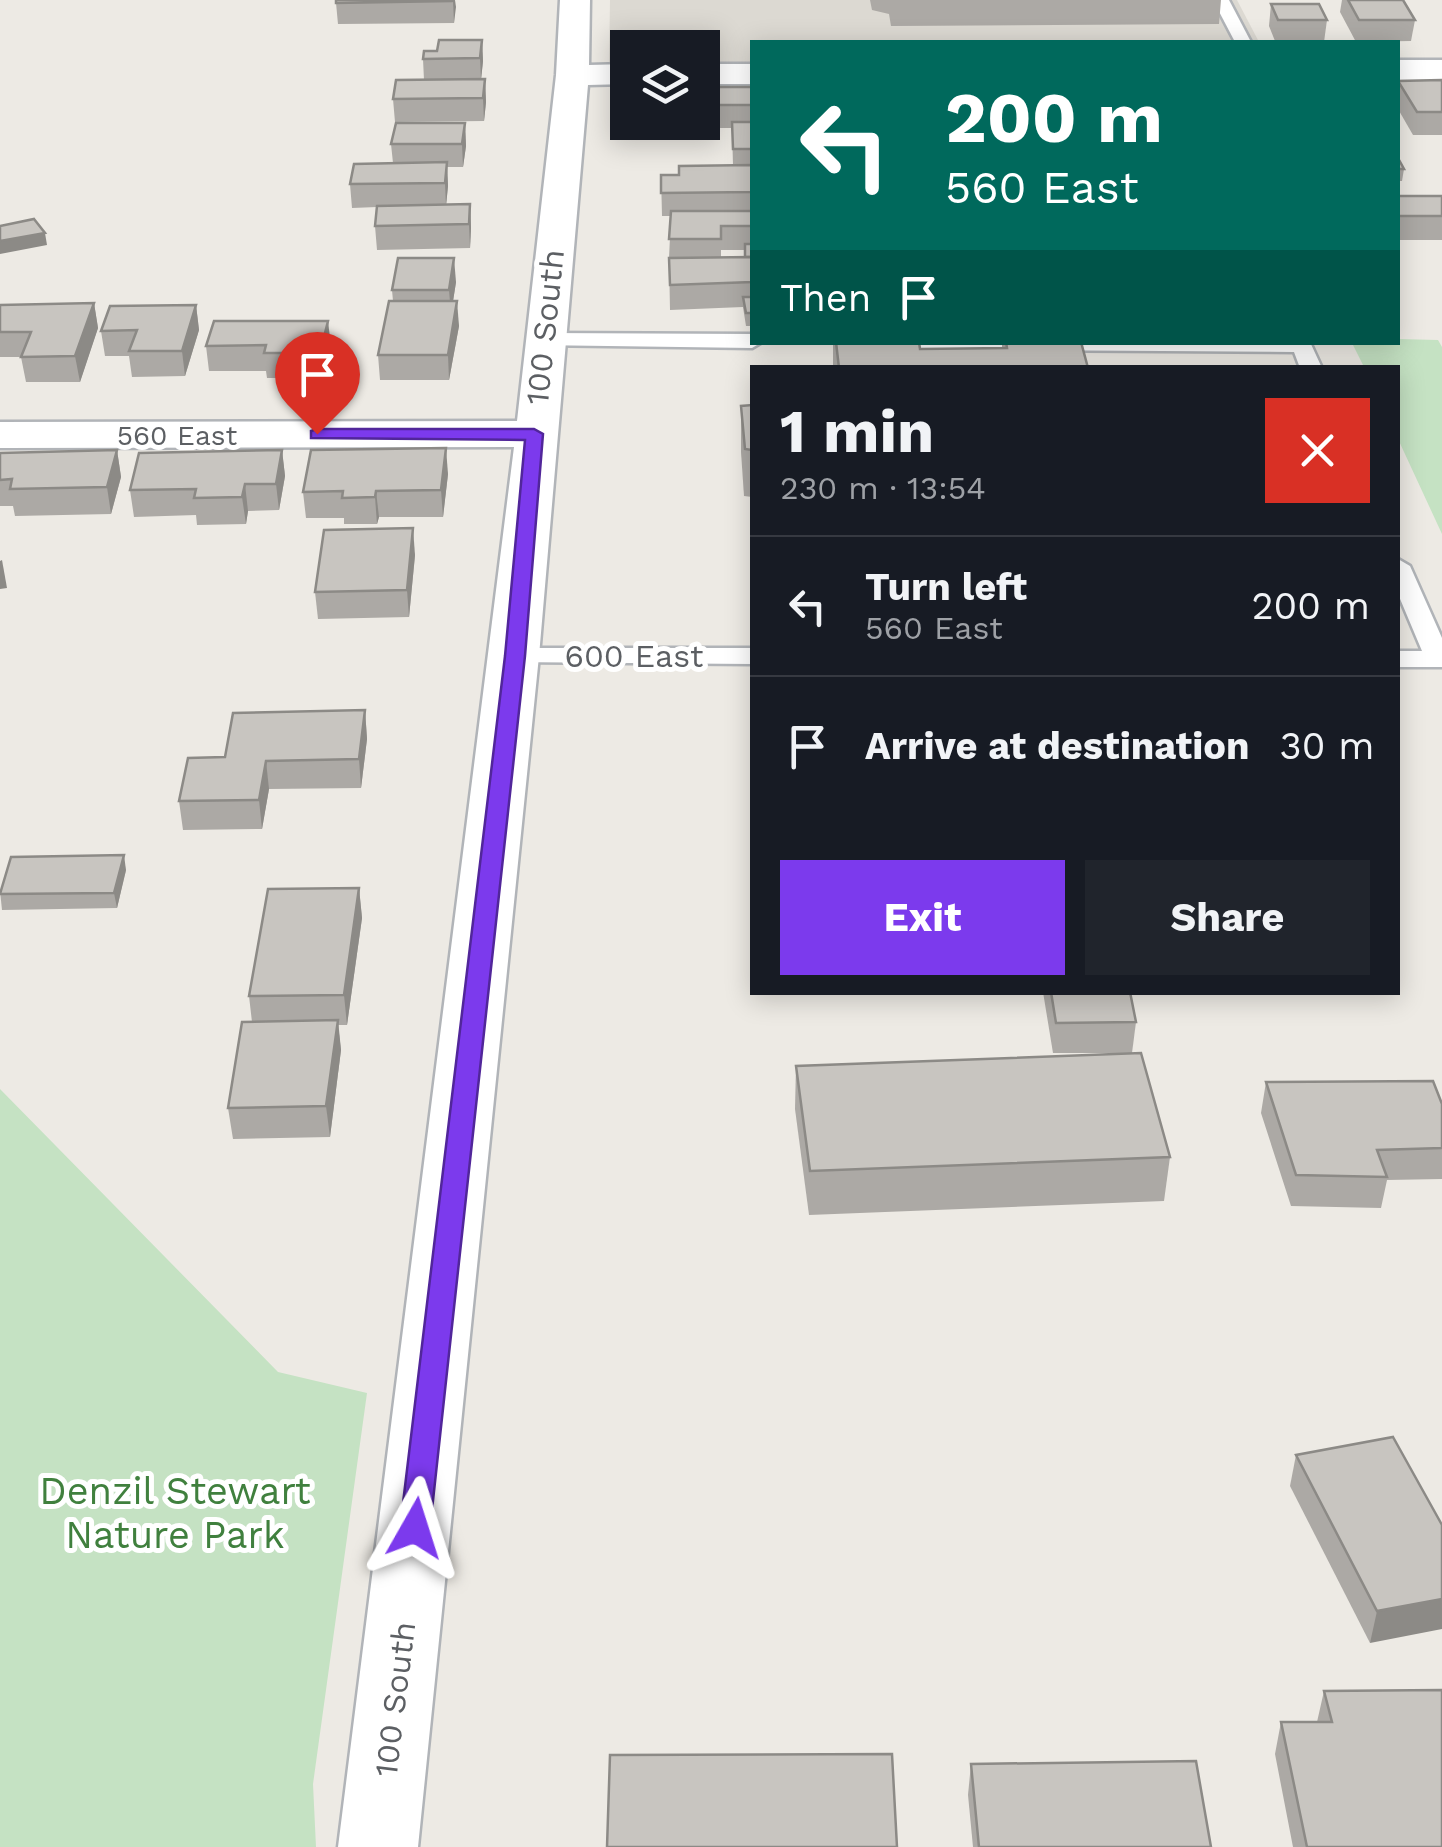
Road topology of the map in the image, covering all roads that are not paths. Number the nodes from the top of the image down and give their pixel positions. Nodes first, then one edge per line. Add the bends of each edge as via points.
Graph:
1 (575, 0) edge
2 (1221, 0) edge
3 (1241, 40) edge
4 (1400, 70) edge
5 (1442, 70) edge
6 (572, 74) junction
7 (610, 74) edge
8 (720, 74) edge
9 (750, 74) edge
10 (544, 340) junction
11 (750, 342) edge
12 (1192, 345) edge
13 (1310, 365) edge
14 (534, 434) junction
15 (0, 435) edge
16 (1400, 570) edge
17 (515, 656) junction
18 (750, 656) edge
19 (1400, 659) edge
20 (1440, 659) edge
21 (378, 1847) edge

1 - 6 street, 100 South
2 - 3 lane
4 - 5 street
6 - 7 street
6 - 10 street, 100 South
8 - 9 street
10 - 11 lane
10 - 14 street, 100 South
12 - 13 lane via 1302,346
14 - 15 street, 560 East
14 - 17 street, 100 South
16 - 20 lane
17 - 18 lane, 600 East
17 - 21 street, 100 South
19 - 20 lane

